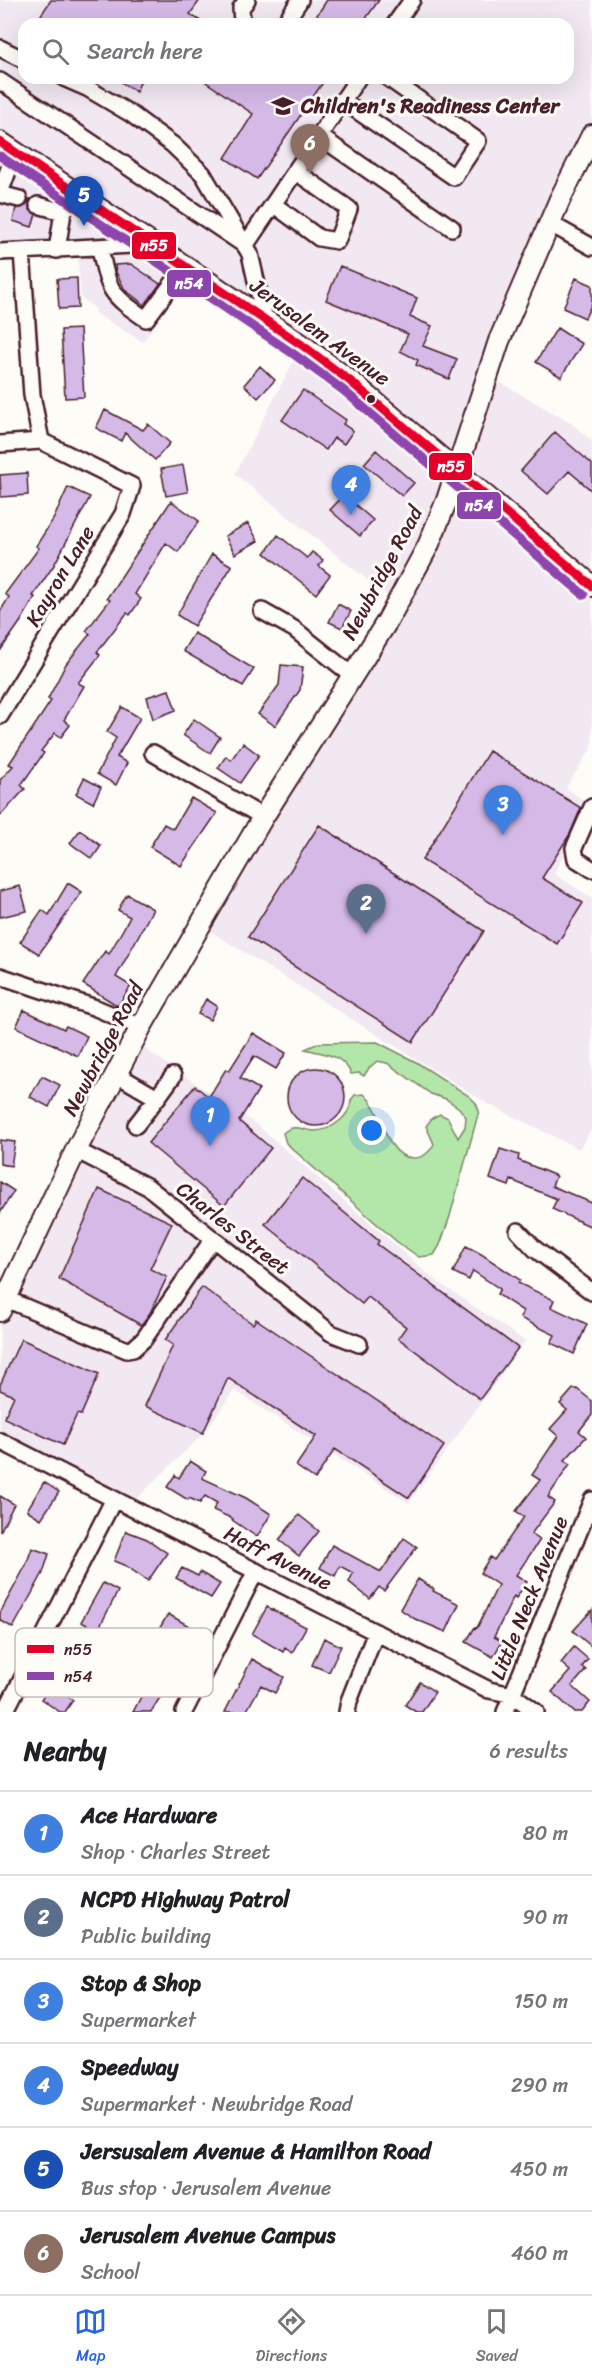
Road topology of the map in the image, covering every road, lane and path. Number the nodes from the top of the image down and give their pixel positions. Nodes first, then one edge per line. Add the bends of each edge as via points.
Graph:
1 (247, 0) edge
2 (300, 0) edge
3 (411, 0) edge
4 (242, 18) edge
5 (288, 18) edge
6 (399, 18) edge
7 (0, 48) edge
8 (18, 57) edge
9 (0, 81) edge
10 (78, 84) edge
11 (354, 84) edge
12 (397, 84) edge
13 (343, 101) junction
14 (592, 135) edge
15 (319, 136) junction
16 (8, 147) edge
17 (295, 171) junction
18 (0, 193) edge
19 (76, 194) junction
20 (19, 199) dead end
21 (273, 204) junction
22 (38, 205) dead end
23 (63, 212) junction
24 (549, 223) junction
25 (452, 228) dead end
26 (151, 244) junction
27 (245, 246) junction
28 (592, 246) edge
29 (100, 248) junction
30 (57, 250) junction
31 (22, 251) junction
32 (0, 252) edge
33 (185, 267) junction
34 (266, 320) junction
35 (41, 441) junction
36 (0, 444) edge
37 (456, 469) junction
38 (592, 586) edge
39 (262, 611) dead end
40 (353, 676) junction
41 (0, 716) edge
42 (153, 753) dead end
43 (592, 807) edge
44 (263, 817) junction
45 (592, 869) edge
46 (0, 976) edge
47 (141, 1027) junction
48 (116, 1074) junction
49 (173, 1076) dead end
50 (157, 1098) junction
51 (136, 1125) dead end
52 (76, 1150) junction
53 (518, 1231) dead end
54 (213, 1239) junction
55 (592, 1292) edge
56 (3, 1305) edge
57 (359, 1344) dead end
58 (0, 1441) edge
59 (114, 1499) junction
60 (592, 1500) edge
61 (256, 1571) junction
62 (48, 1628) edge
63 (376, 1632) junction
64 (213, 1655) edge
65 (15, 1692) edge
66 (513, 1695) junction
67 (192, 1697) edge
68 (5, 1712) edge
69 (184, 1712) edge
70 (347, 1712) edge
71 (505, 1712) edge
72 (536, 1712) edge

1 - 4 street via 241,8
2 - 5 street
3 - 6 street
7 - 8 street
9 - 27 street
10 - 27 street via 131,114 173,145 203,174
11 - 13 street
12 - 13 street via 478,141 454,177
13 - 15 street
14 - 24 main road, Newbridge Road
15 - 17 street
15 - 25 street
16 - 18 street
16 - 19 main road, Jerusalem Avenue
17 - 21 street
17 - 21 street via 349,209 337,241 319,238
18 - 20 street
19 - 23 street
19 - 26 main road, Jerusalem Avenue
21 - 27 street
22 - 23 street
23 - 30 street
24 - 28 street
24 - 37 main road, Newbridge Road via 499,341
26 - 29 street
26 - 33 main road, Jerusalem Avenue
27 - 34 street
29 - 30 street
29 - 33 street via 112,294 146,319
30 - 31 street
31 - 32 street
31 - 35 street via 32,395
33 - 34 main road, Jerusalem Avenue
34 - 37 main road, Jerusalem Avenue via 350,381
35 - 36 street
35 - 41 street, Kayron Lane via 132,486 123,514
37 - 38 main road, Jerusalem Avenue
37 - 40 main road, Newbridge Road via 428,546
39 - 40 street via 294,629
40 - 44 main road, Newbridge Road
42 - 44 street
43 - 45 street via 574,848 576,859
44 - 47 main road, Newbridge Road
46 - 47 street
47 - 48 main road, Newbridge Road
48 - 50 street
48 - 52 main road, Newbridge Road
49 - 50 street
50 - 51 street
52 - 54 street, Charles Street via 148,1187
52 - 56 main road, Newbridge Road
53 - 55 street via 535,1249
54 - 56 street via 144,1339 133,1349
54 - 57 street, Charles Street via 332,1333
58 - 59 street, Haff Avenue
59 - 61 street, Haff Avenue
59 - 62 street
60 - 66 street, Little Neck Avenue
61 - 63 street, Haff Avenue
61 - 64 street
63 - 66 street, Haff Avenue via 489,1689
63 - 70 street
65 - 68 street
66 - 71 street, Little Neck Avenue
66 - 72 street, Haff Avenue
67 - 69 street

